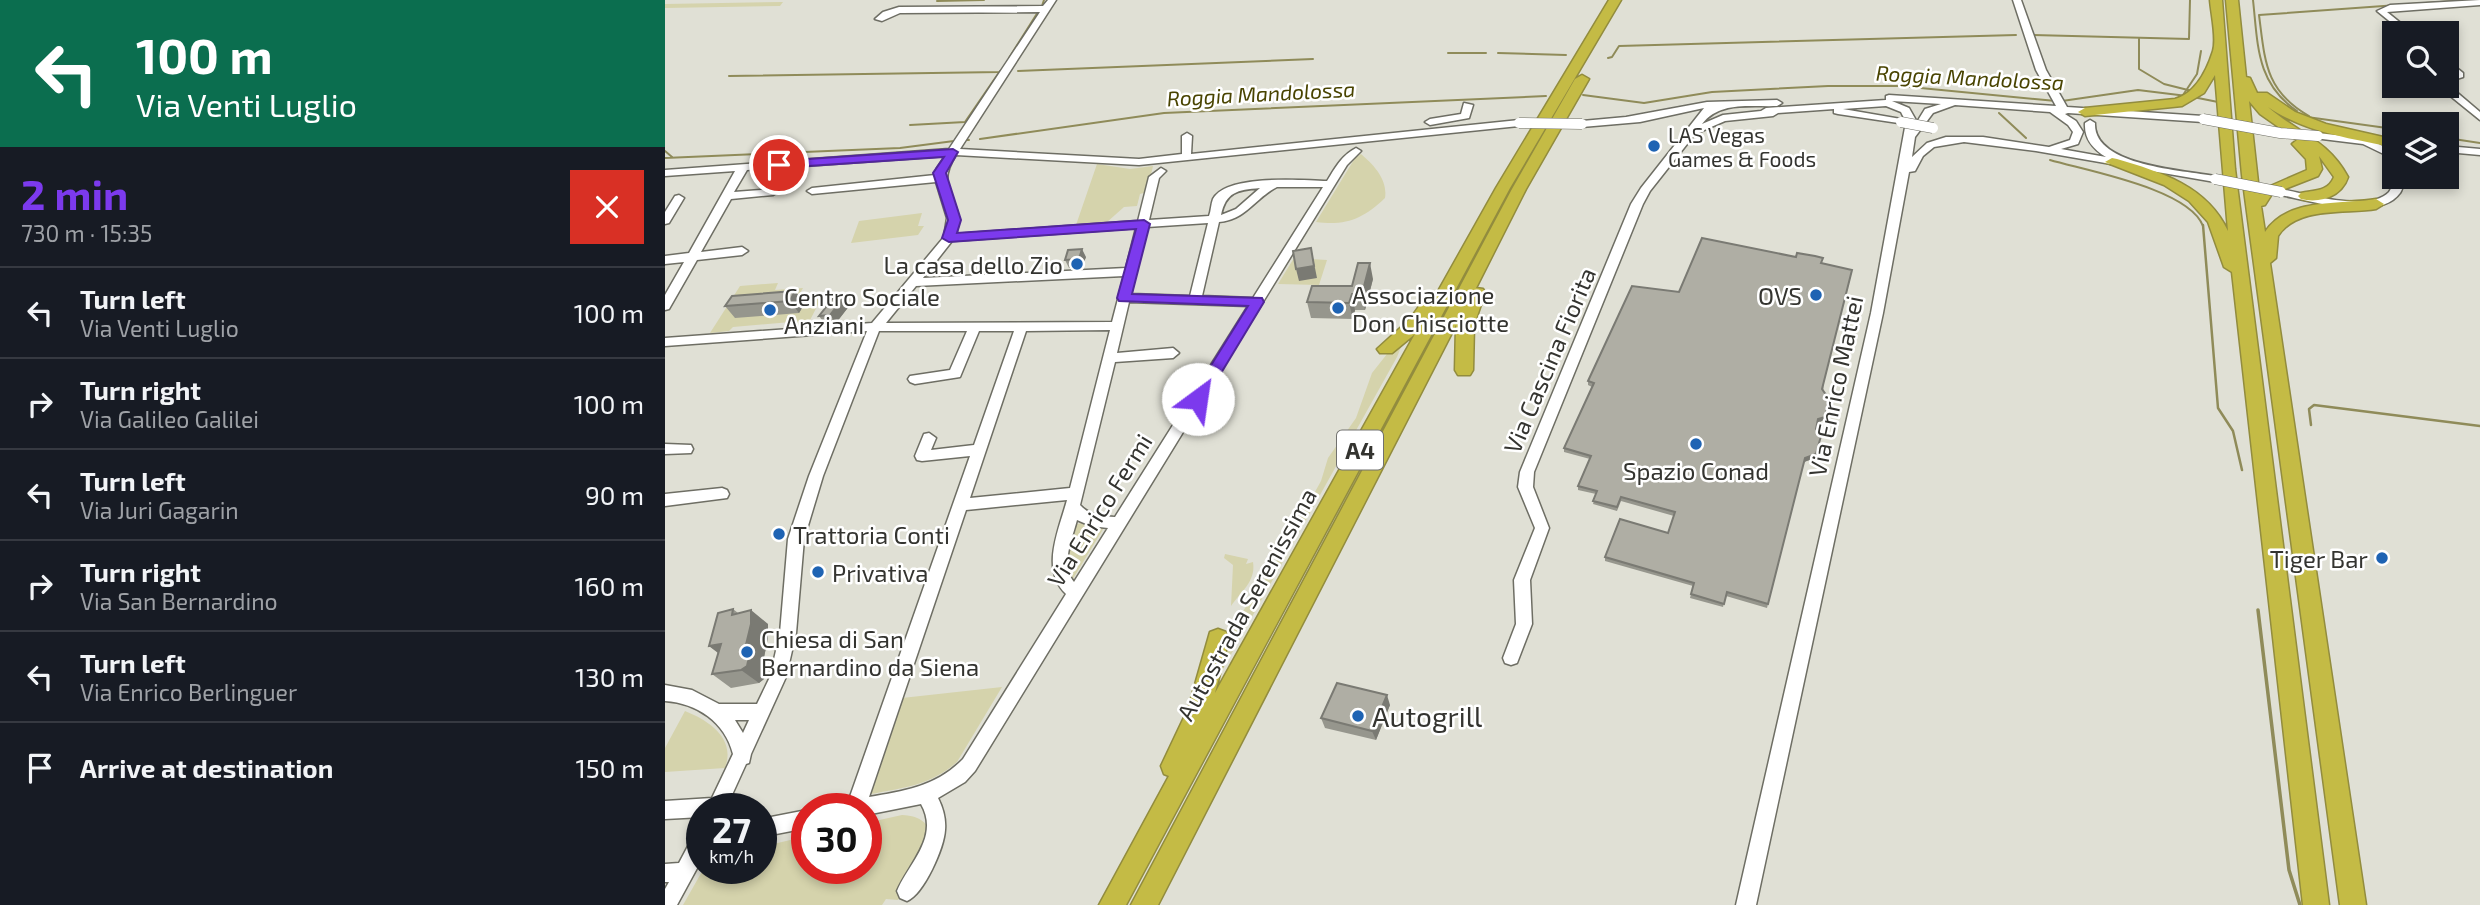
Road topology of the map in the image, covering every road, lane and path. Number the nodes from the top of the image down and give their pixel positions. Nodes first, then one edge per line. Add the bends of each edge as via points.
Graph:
1 (1615, 0) edge
2 (1630, 0) edge
3 (2017, 0) edge
4 (2216, 0) edge
5 (2232, 0) edge
6 (2480, 2) edge
7 (1050, 5) edge
8 (879, 19) dead end
9 (2394, 21) edge
10 (2219, 50) junction
11 (2237, 57) junction
12 (2457, 98) edge
13 (1734, 104) junction
14 (2060, 104) junction
15 (1468, 105) dead end
16 (2014, 106) junction
17 (2241, 106) junction
18 (1716, 110) junction
19 (1809, 110) junction
20 (2049, 110) junction
21 (1766, 111) junction
22 (978, 114) junction
23 (1680, 115) junction
24 (1705, 115) junction
25 (2088, 117) junction
26 (2480, 117) edge
27 (1630, 119) junction
28 (2280, 133) junction
29 (1691, 134) junction
30 (1187, 136) dead end
31 (2337, 138) junction
32 (2382, 140) edge
33 (2382, 141) edge
34 (1351, 146) junction
35 (1909, 146) junction
36 (2038, 148) junction
37 (1216, 149) dead end
38 (2382, 149) edge
39 (2459, 150) edge
40 (953, 152) junction
41 (2480, 152) edge
42 (1018, 155) junction
43 (1178, 156) junction
44 (2112, 162) junction
45 (743, 167) junction
46 (2156, 169) junction
47 (665, 173) edge
48 (940, 178) junction
49 (1330, 184) junction
50 (1511, 189) junction
51 (2396, 189) edge
52 (1254, 190) junction
53 (773, 191) dead end
54 (812, 191) dead end
55 (727, 196) junction
56 (2306, 197) junction
57 (665, 200) edge
58 (2376, 204) junction
59 (1214, 219) junction
60 (665, 221) edge
61 (1144, 224) junction
62 (2256, 224) junction
63 (980, 237) junction
64 (949, 238) junction
65 (743, 251) dead end
66 (939, 251) junction
67 (693, 257) junction
68 (665, 260) edge
69 (1130, 272) junction
70 (912, 282) junction
71 (1124, 298) junction
72 (1195, 299) junction
73 (2244, 300) junction
74 (1257, 302) junction
75 (2268, 305) junction
76 (665, 306) edge
77 (1877, 313) junction
78 (1117, 326) junction
79 (874, 328) junction
80 (974, 328) junction
81 (1021, 328) junction
82 (665, 342) edge
83 (1386, 349) dead end
84 (1173, 353) dead end
85 (1109, 358) junction
86 (1464, 370) dead end
87 (915, 379) dead end
88 (929, 438) dead end
89 (686, 449) dead end
90 (665, 450) edge
91 (978, 450) junction
92 (722, 494) dead end
93 (665, 500) edge
94 (960, 505) junction
95 (1077, 505) junction
96 (1118, 523) junction
97 (1075, 592) junction
98 (1218, 639) dead end
99 (1511, 658) dead end
100 (665, 693) edge
101 (721, 717) junction
102 (759, 719) junction
103 (743, 757) junction
104 (725, 793) edge
105 (860, 793) edge
106 (925, 794) junction
107 (882, 803) edge
108 (686, 809) edge
109 (665, 810) edge
110 (685, 872) joint
111 (665, 873) edge
112 (907, 891) dead end
113 (667, 905) edge
114 (1097, 905) edge
115 (1112, 905) edge
116 (1144, 905) edge
117 (1746, 905) edge
118 (2316, 905) edge
119 (2353, 905) edge

1 - 50 highway, Autostrada Serenissima / A4
2 - 50 highway, Autostrada Serenissima / A4
3 - 14 street via 2041,70
4 - 10 highway
5 - 11 highway
6 - 9 street via 2381,11
7 - 8 street via 899,10
7 - 22 street
10 - 17 highway
10 - 25 highway via 2203,88 2193,97
11 - 17 highway via 2249,94
11 - 32 highway via 2254,89 2289,114 2322,127
12 - 26 street
13 - 16 street via 1902,98
13 - 18 street
13 - 27 street
14 - 20 street
14 - 25 street
15 - 34 street via 1467,113 1459,118 1353,132
16 - 20 street
16 - 35 street via 1937,107 1922,118
17 - 56 highway via 2310,142 2336,165 2341,177 2337,187
17 - 62 highway
17 - 73 highway
18 - 21 street
18 - 24 street
19 - 21 street
19 - 29 street via 1723,118
19 - 36 street, bridge via 1844,111
20 - 36 street via 2072,123 2077,135 2070,144
21 - 35 street via 1892,103 1911,117
22 - 40 street
22 - 42 street via 974,145
23 - 24 street
23 - 27 street
23 - 29 street via 1693,120
24 - 29 street, Via Cascina Fiorita
25 - 28 street, bridge via 2127,113 2203,119
25 - 44 street via 2088,145
25 - 46 street via 2090,135 2108,153
27 - 34 street, bridge via 1400,134
28 - 31 street, bridge
28 - 62 highway via 2309,152 2315,169 2308,176 2266,191 2260,197
29 - 99 street, Via Cascina Fiorita via 1637,204 1527,472 1526,494 1542,527 1522,580 1524,624
30 - 43 street
31 - 33 street
31 - 38 street
34 - 43 street
34 - 49 street, Via Enrico Fermi
35 - 77 street, Via Enrico Mattei
36 - 44 street
36 - 77 street via 1961,139 1934,143 1919,151 1912,162
37 - 43 street
39 - 41 street
40 - 42 street
40 - 45 street
40 - 48 street via 941,168
42 - 43 street via 1125,162
43 - 61 street via 1161,166
44 - 46 street
44 - 73 highway via 2162,179 2202,206 2217,225
45 - 47 street
45 - 55 street
46 - 56 street, bridge
48 - 54 street
48 - 64 street via 955,220
49 - 52 street
49 - 74 street, Via Enrico Fermi
50 - 83 highway via 1480,214 1416,323
50 - 86 highway via 1515,218 1470,309
50 - 115 highway, Autostrada Serenissima / A4
50 - 116 highway, Autostrada Serenissima / A4
51 - 58 street via 2394,196
52 - 59 street via 1241,213
52 - 59 street via 1223,194
53 - 55 street
55 - 67 street
56 - 58 street
57 - 60 street via 679,198
58 - 75 highway via 2307,212 2276,226 2270,238
59 - 61 street
59 - 72 street
61 - 63 street
61 - 69 street
62 - 75 highway
63 - 64 street
63 - 66 street
64 - 66 street
65 - 67 street
66 - 70 street
67 - 68 street
67 - 76 street
69 - 70 street
69 - 71 street
70 - 79 street
71 - 72 street
71 - 78 street
72 - 74 street
73 - 118 highway
74 - 96 street, Via Enrico Fermi
75 - 119 highway
77 - 117 street, Via Enrico Mattei
78 - 81 street
78 - 85 street
79 - 80 street
79 - 82 street
79 - 102 street via 796,539 788,633 778,677
80 - 81 street
80 - 87 street via 955,374
81 - 91 street
84 - 85 street
85 - 95 street
88 - 91 street via 922,456
89 - 90 street
91 - 94 street
92 - 93 street
94 - 95 street
94 - 105 street
95 - 96 street
95 - 97 street via 1059,569 1064,584
96 - 97 street, Via Enrico Fermi
97 - 106 street, Via Enrico Fermi via 958,780
98 - 114 highway via 1199,710 1183,746
100 - 101 street via 686,694
101 - 102 street
101 - 103 street via 740,740
102 - 103 street
103 - 104 street
106 - 107 street, Via Enrico Fermi
106 - 112 street via 936,814 937,837
108 - 109 street
110 - 111 street
110 - 113 street

